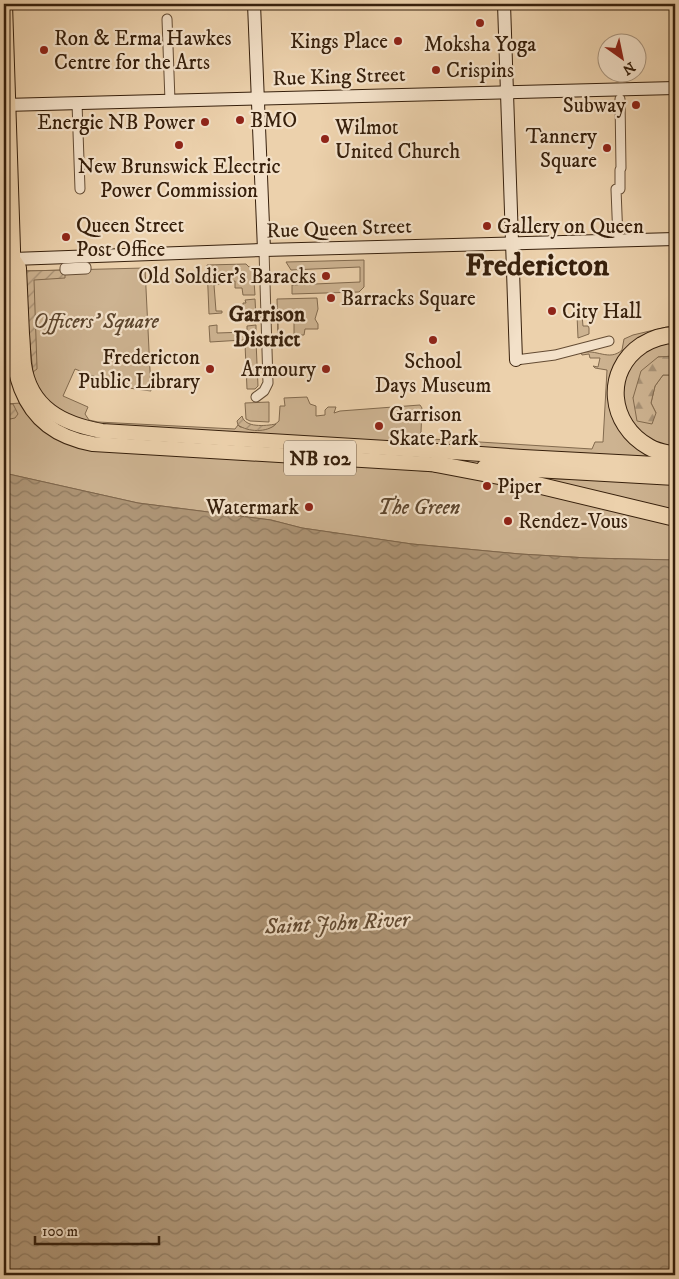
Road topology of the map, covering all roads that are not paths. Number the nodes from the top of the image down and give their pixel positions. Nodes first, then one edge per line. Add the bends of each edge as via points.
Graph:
1 (5, 4) edge
2 (254, 4) edge
3 (504, 4) edge
4 (167, 19) dead end
5 (675, 88) edge
6 (507, 91) junction
7 (258, 98) junction
8 (620, 99) dead end
9 (170, 101) junction
10 (77, 104) junction
11 (6, 105) edge
12 (80, 189) dead end
13 (675, 239) edge
14 (618, 240) junction
15 (512, 243) junction
16 (264, 250) junction
17 (8, 259) edge
18 (7, 279) edge
19 (675, 335) edge
20 (609, 340) dead end
21 (516, 360) joint
22 (256, 396) dead end
23 (675, 455) edge
24 (436, 464) junction
25 (675, 465) edge
26 (675, 478) edge
27 (669, 516) edge

1 - 11 main road, NB 102
2 - 7 main road
3 - 6 main road
4 - 9 street
5 - 6 main road, Rue King Street
6 - 7 main road, Rue King Street
6 - 15 main road
7 - 9 main road, Rue King Street
7 - 16 main road
8 - 14 street via 621,168 620,188 616,189
9 - 10 main road, Rue King Street
10 - 11 main road, Rue King Street
10 - 12 street
11 - 17 main road, NB 102
13 - 14 main road, Rue Queen Street
14 - 15 main road, Rue Queen Street
15 - 16 main road, Rue Queen Street
15 - 21 main road
16 - 17 main road, Rue Queen Street
16 - 22 street via 268,383
17 - 18 main road, NB 102
17 - 25 main road, NB 102 via 19,268 24,365 30,385 44,406 76,426 102,431
18 - 24 main road, NB 102 via 12,357 18,385 33,410 66,436 103,445
19 - 23 highway via 647,342 628,357 615,390 618,413 634,436 651,448
20 - 21 street via 555,355
24 - 26 main road, NB 102
24 - 27 highway

